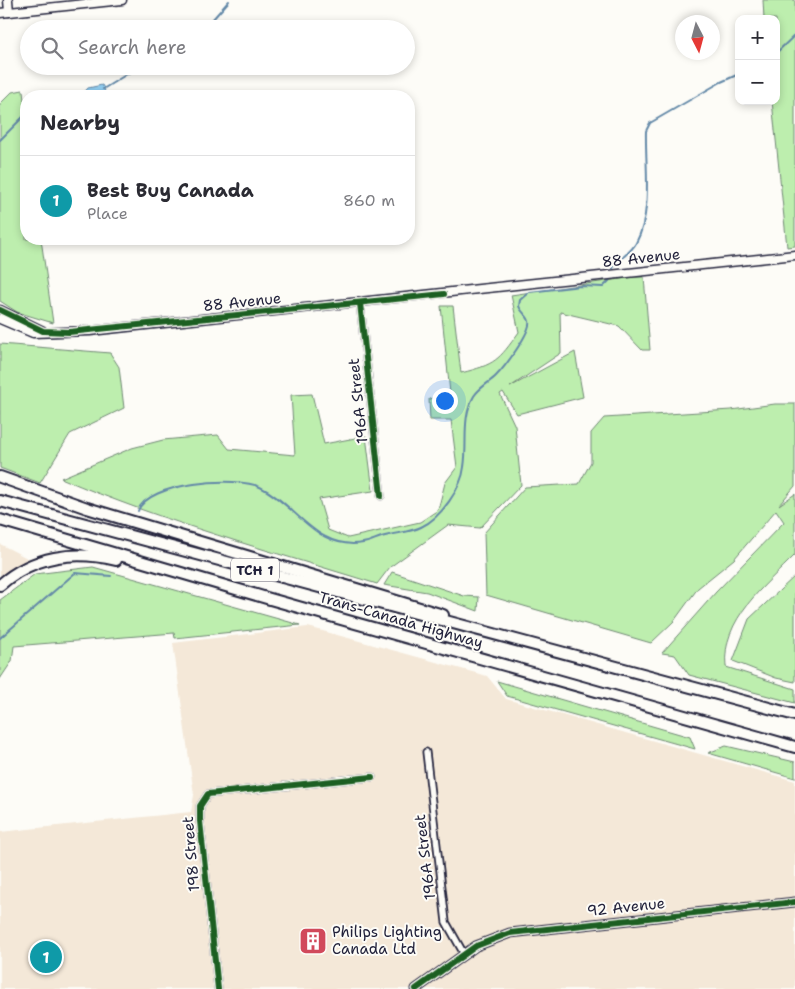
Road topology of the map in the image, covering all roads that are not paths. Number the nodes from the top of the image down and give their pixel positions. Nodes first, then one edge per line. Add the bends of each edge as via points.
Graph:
1 (8, 0) edge
2 (122, 0) edge
3 (9, 12) junction
4 (0, 13) edge
5 (795, 255) edge
6 (360, 303) junction
7 (0, 310) edge
8 (0, 319) edge
9 (42, 332) junction
10 (0, 477) edge
11 (381, 496) dead end
12 (0, 501) edge
13 (0, 520) edge
14 (214, 582) junction
15 (0, 585) edge
16 (510, 638) junction
17 (795, 715) edge
18 (795, 747) edge
19 (426, 752) dead end
20 (372, 777) dead end
21 (795, 902) edge
22 (464, 954) junction
23 (218, 989) edge
24 (416, 989) edge

1 - 3 main road
2 - 3 main road
3 - 4 main road
5 - 6 main road, 88 Avenue
6 - 9 main road, 88 Avenue via 90,331
6 - 11 street, 196A Street
7 - 9 main road
8 - 9 main road, 88 Avenue via 28,331
10 - 16 highway via 86,508 423,608
12 - 16 highway, Trans-Canada Highway / TCH 1
13 - 14 highway, Trans-Canada Highway / TCH 1
14 - 15 highway via 104,557 70,555 27,566
14 - 18 highway, Trans-Canada Highway / TCH 1
16 - 17 highway, Trans-Canada Highway / TCH 1
19 - 22 street, 196A Street via 446,922
20 - 23 street, 198 Street via 208,794 200,806 200,821
21 - 22 main road, 92 Avenue via 522,930 490,939
22 - 24 main road, 92 Avenue

